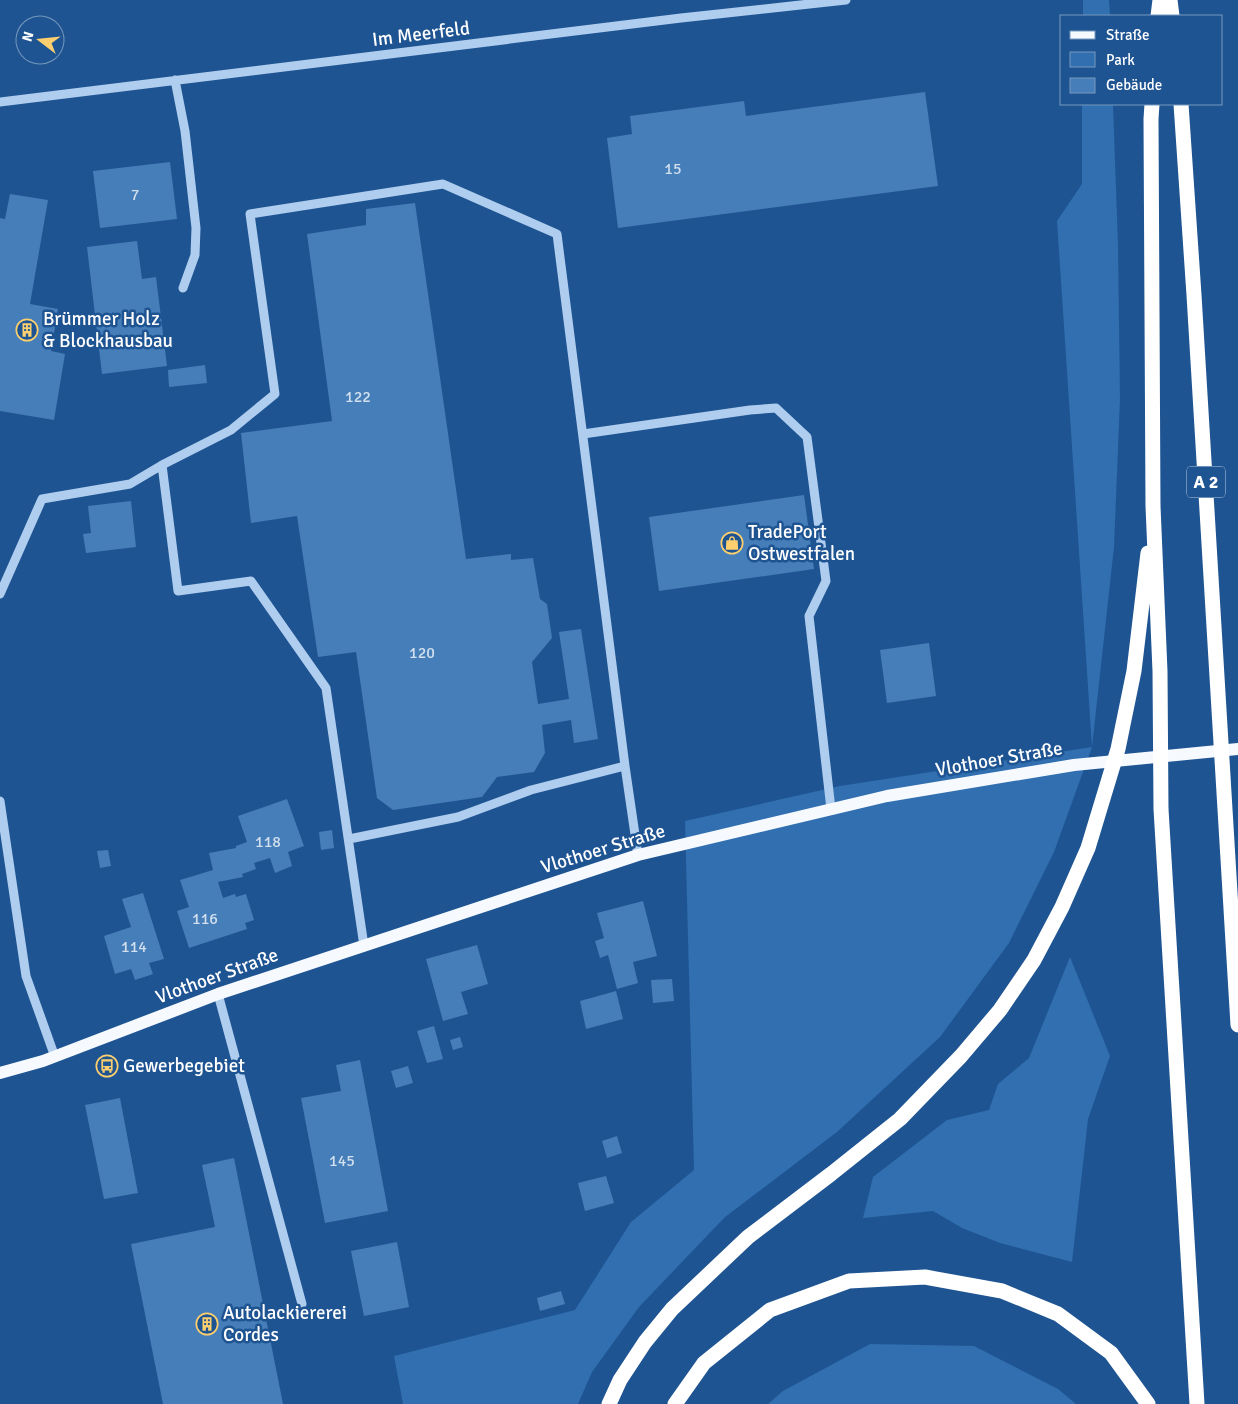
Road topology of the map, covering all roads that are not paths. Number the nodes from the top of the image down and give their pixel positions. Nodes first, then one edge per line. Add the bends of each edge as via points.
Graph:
1 (846, 0) edge
2 (1160, 0) edge
3 (1170, 0) edge
4 (1158, 15) edge
5 (1172, 15) edge
6 (175, 80) junction
7 (0, 102) edge
8 (1152, 105) edge
9 (1181, 105) edge
10 (183, 288) dead end
11 (583, 434) junction
12 (162, 465) junction
13 (1153, 506) junction
14 (0, 594) edge
15 (1238, 749) edge
16 (625, 766) junction
17 (0, 801) edge
18 (831, 809) junction
19 (349, 839) junction
20 (638, 855) junction
21 (364, 946) junction
22 (218, 994) junction
23 (1238, 1025) edge
24 (55, 1057) junction
25 (0, 1073) edge
26 (302, 1304) dead end
27 (609, 1404) edge
28 (675, 1404) edge
29 (1148, 1404) edge
30 (1198, 1404) edge

1 - 6 street, Im Meerfeld
2 - 4 highway
3 - 5 highway
6 - 7 street, Im Meerfeld
6 - 10 street via 185,131 196,228 195,255
8 - 13 highway
9 - 23 highway, A 2
11 - 12 street via 558,234 443,184 250,214 275,394 231,430
11 - 16 street
11 - 18 street via 776,408 807,437 826,580 809,616
12 - 14 street via 130,484 42,499
12 - 19 street via 178,591 251,581 326,688
13 - 27 highway via 1134,671 1118,749 1088,848 1034,960 1000,1010 900,1119 748,1237 672,1309 645,1342 620,1380
13 - 30 highway via 1160,671 1161,810
15 - 18 main road, Vlothoer Straße via 1074,765 887,796
16 - 19 street via 530,790 458,817
16 - 20 street
17 - 24 street via 26,976
18 - 20 main road, Vlothoer Straße
19 - 21 street
20 - 21 main road, Vlothoer Straße
21 - 22 main road, Vlothoer Straße
22 - 24 main road, Vlothoer Straße
22 - 26 street
24 - 25 main road, Vlothoer Straße
28 - 29 highway via 704,1363 770,1310 849,1281 925,1276 1002,1291 1058,1314 1111,1353

